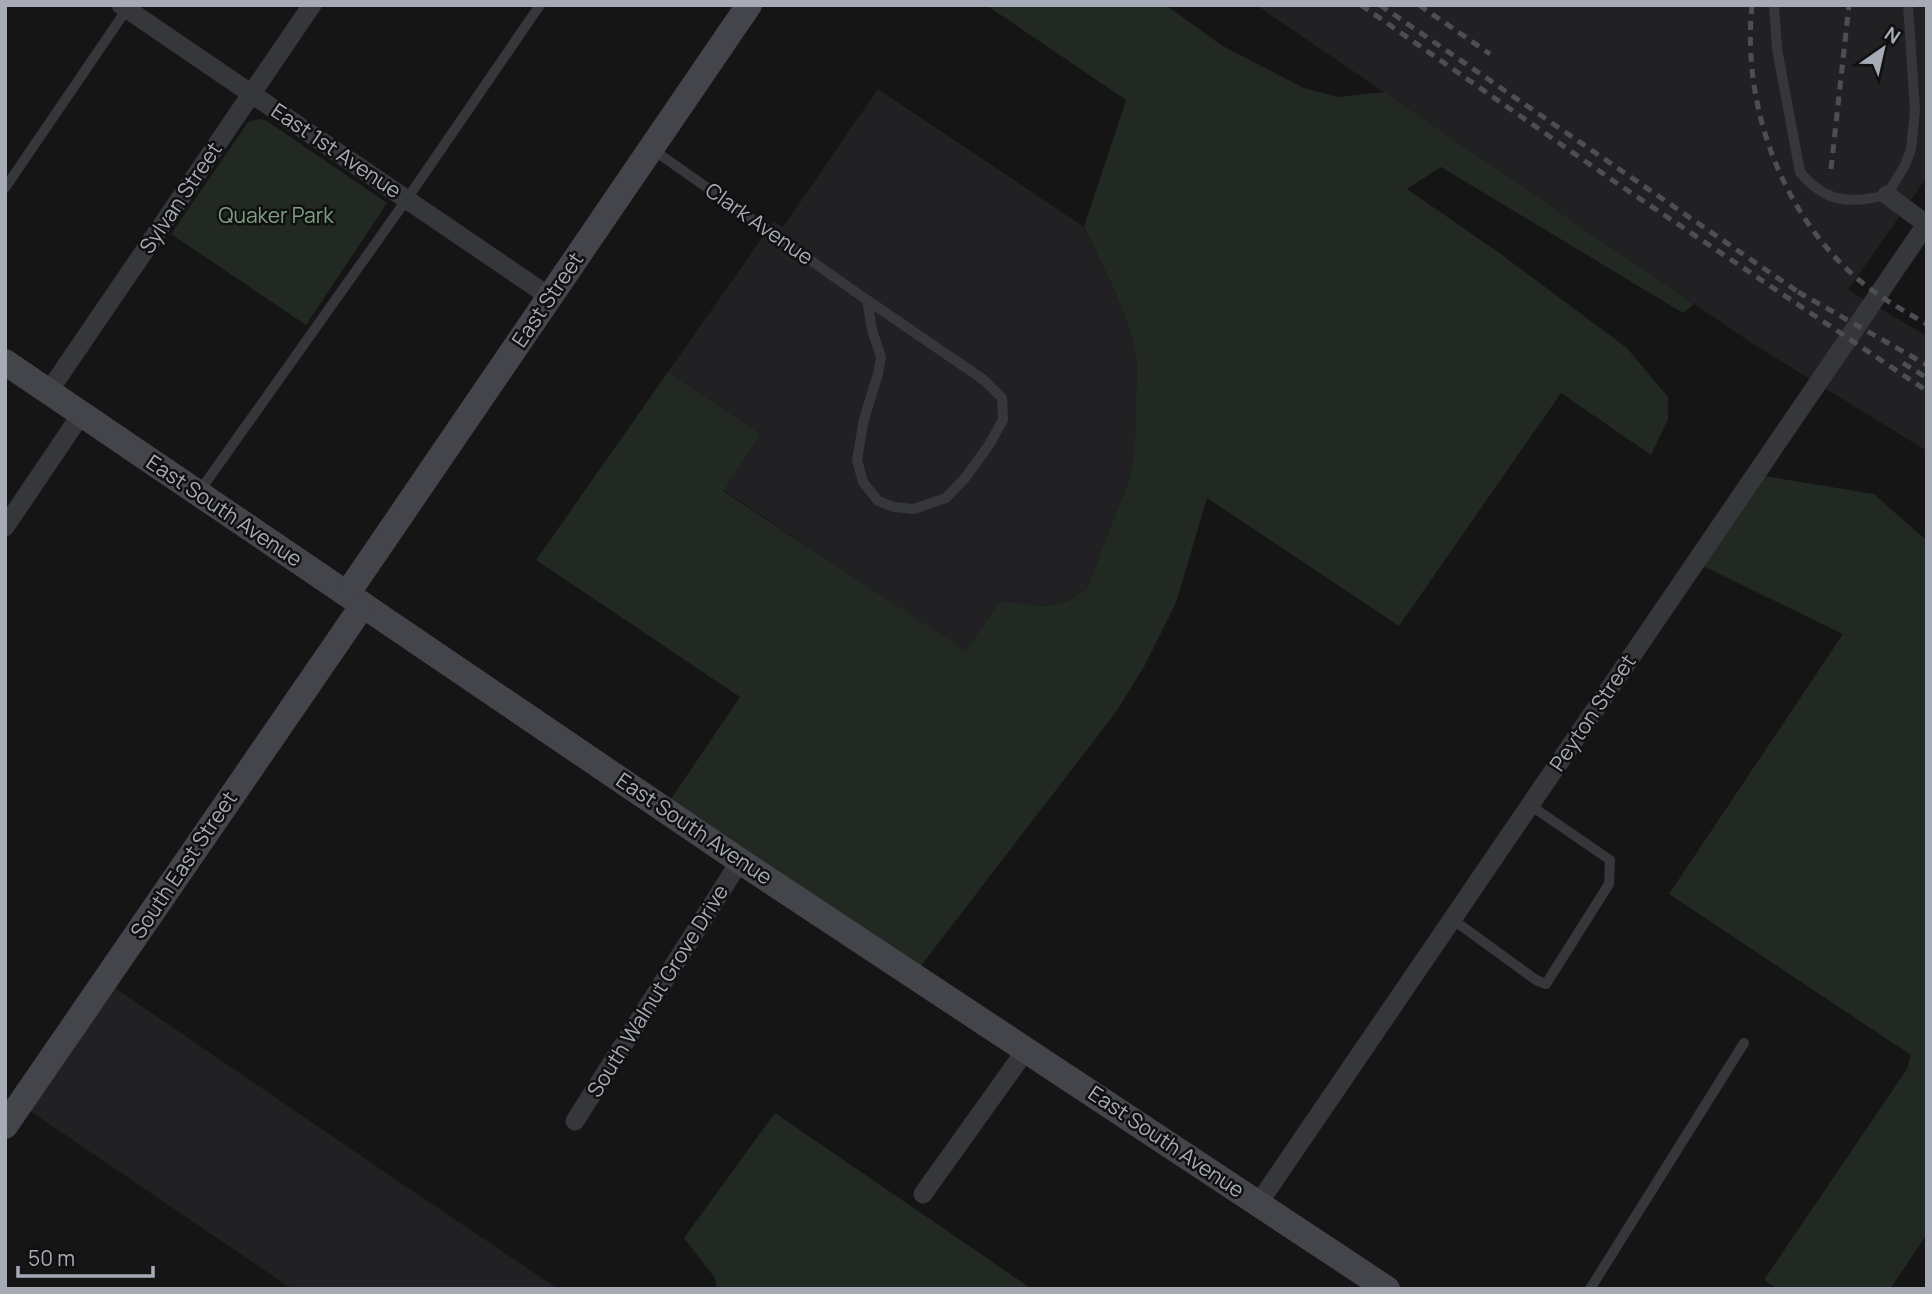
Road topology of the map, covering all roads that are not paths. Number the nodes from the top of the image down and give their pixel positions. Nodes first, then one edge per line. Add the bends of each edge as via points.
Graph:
1 (312, 5) edge
2 (540, 5) edge
3 (1774, 5) edge
4 (1908, 5) edge
5 (126, 6) edge
6 (746, 6) edge
7 (252, 94) junction
8 (651, 149) junction
9 (5, 188) edge
10 (1887, 195) junction
11 (407, 200) junction
12 (1927, 224) edge
13 (550, 297) junction
14 (867, 300) junction
15 (5, 362) edge
16 (49, 391) junction
17 (82, 414) junction
18 (198, 493) junction
19 (5, 527) edge
20 (355, 599) junction
21 (1530, 806) junction
22 (740, 861) junction
23 (1452, 919) junction
24 (1744, 1043) dead end
25 (1026, 1050) junction
26 (575, 1121) dead end
27 (5, 1126) edge
28 (923, 1194) dead end
29 (1258, 1204) junction
30 (1387, 1289) edge
31 (1590, 1289) edge

1 - 7 street, Sylvan Street
2 - 11 lane
3 - 10 lane via 1777,49 1800,172 1810,185 1835,199
4 - 10 lane via 1915,111 1911,149
5 - 7 street, East 1st Avenue
5 - 9 lane
6 - 8 street, East Street
7 - 11 street, East 1st Avenue
7 - 16 street, Sylvan Street
8 - 13 street, East Street
8 - 14 lane, Clark Avenue
10 - 12 street
11 - 13 street, East 1st Avenue
11 - 18 lane
12 - 21 street, Peyton Street
13 - 20 street, East Street
14 - 14 lane, Clark Avenue via 984,380 1002,398 1003,420 965,478 946,498 914,509 878,501 863,482 857,460 881,357
15 - 16 street, East South Avenue
16 - 17 street, East South Avenue
17 - 18 street, East South Avenue
17 - 19 street
18 - 20 street, East South Avenue
20 - 22 street, East South Avenue
20 - 27 street, South East Street
21 - 23 street, Peyton Street
21 - 23 lane via 1610,860 1609,884 1546,984
22 - 25 street, East South Avenue
22 - 26 street, South Walnut Grove Drive
23 - 29 street, Peyton Street
24 - 31 lane
25 - 28 street
25 - 29 street, East South Avenue
29 - 30 street, East South Avenue

